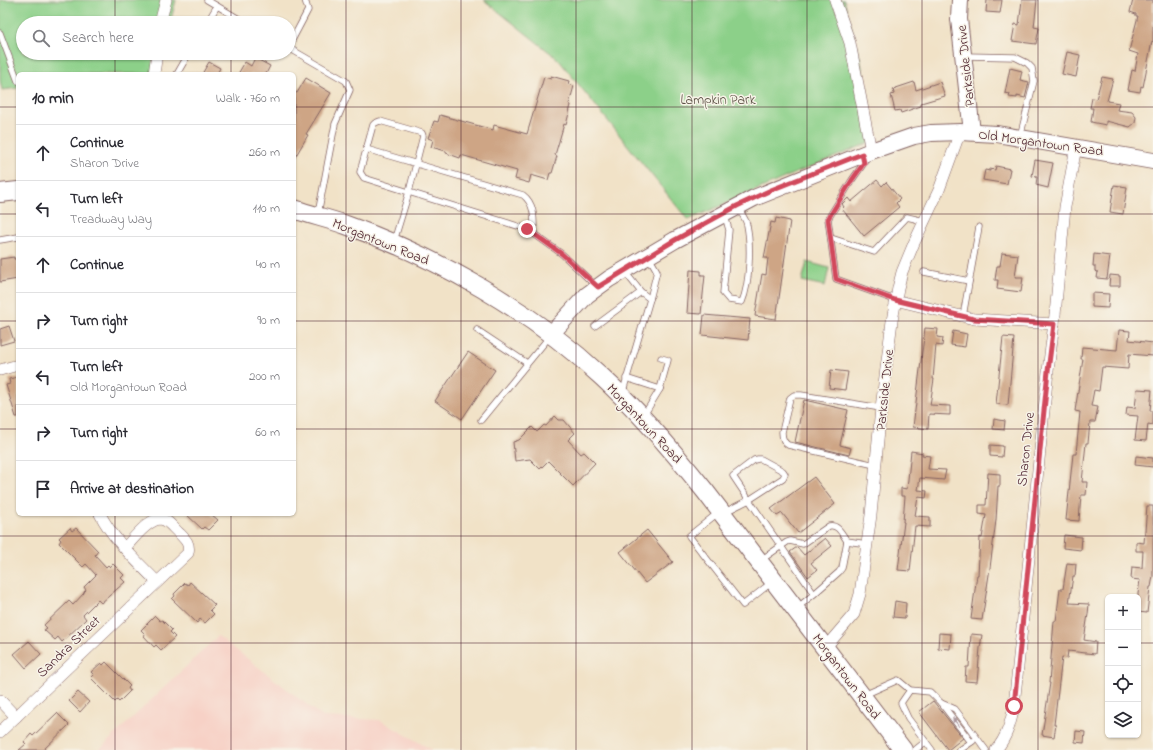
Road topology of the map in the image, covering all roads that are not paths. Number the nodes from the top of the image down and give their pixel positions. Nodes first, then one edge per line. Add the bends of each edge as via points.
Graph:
1 (166, 0) edge
2 (207, 0) edge
3 (305, 0) edge
4 (835, 0) edge
5 (960, 0) edge
6 (217, 6) junction
7 (162, 16) edge
8 (211, 16) edge
9 (234, 16) edge
10 (0, 33) edge
11 (296, 33) edge
12 (296, 51) edge
13 (964, 56) junction
14 (156, 60) edge
15 (185, 60) edge
16 (154, 72) edge
17 (178, 72) edge
18 (16, 76) edge
19 (966, 132) junction
20 (1020, 137) junction
21 (1076, 147) junction
22 (366, 149) junction
23 (867, 152) junction
24 (1153, 161) edge
25 (416, 164) junction
26 (16, 191) edge
27 (409, 192) junction
28 (0, 193) edge
29 (731, 209) junction
30 (296, 210) edge
31 (317, 216) junction
32 (924, 221) junction
33 (979, 227) dead end
34 (534, 233) junction
35 (16, 237) edge
36 (831, 238) junction
37 (0, 240) edge
38 (393, 244) junction
39 (648, 256) junction
40 (624, 270) junction
41 (924, 272) dead end
42 (969, 281) junction
43 (598, 287) junction
44 (641, 292) junction
45 (650, 299) junction
46 (895, 300) junction
47 (962, 316) junction
48 (1054, 324) junction
49 (595, 326) dead end
50 (477, 330) dead end
51 (551, 334) junction
52 (661, 358) dead end
53 (527, 363) junction
54 (16, 366) edge
55 (659, 369) dead end
56 (0, 370) edge
57 (666, 370) junction
58 (624, 387) junction
59 (660, 389) junction
60 (881, 408) junction
61 (643, 417) junction
62 (481, 420) dead end
63 (875, 465) junction
64 (749, 500) junction
65 (722, 512) junction
66 (101, 516) edge
67 (846, 541) junction
68 (867, 544) junction
69 (781, 546) junction
70 (125, 548) junction
71 (759, 562) junction
72 (774, 581) junction
73 (157, 582) junction
74 (814, 594) junction
75 (795, 609) junction
76 (825, 648) junction
77 (910, 690) junction
78 (862, 696) junction
79 (0, 700) edge
80 (941, 702) junction
81 (16, 717) junction
82 (0, 732) edge
83 (976, 738) junction
84 (925, 742) junction
85 (971, 742) junction
86 (905, 750) edge
87 (932, 750) edge
88 (960, 750) edge
89 (986, 750) edge
90 (996, 750) edge

1 - 7 street
2 - 6 lane
3 - 11 lane via 308,10
4 - 23 street via 850,42
5 - 13 street, Parkside Drive
6 - 8 lane
6 - 9 lane
10 - 18 lane
12 - 31 lane via 346,81 350,90 335,124
13 - 19 street, Parkside Drive
13 - 20 lane via 1015,57 1032,68 1034,81
14 - 16 street
15 - 17 lane
19 - 20 street, Old Morgantown Road
19 - 23 street, Old Morgantown Road via 914,136
19 - 32 street, Parkside Drive
20 - 21 street, Old Morgantown Road
21 - 24 street, Old Morgantown Road
21 - 48 street, Sharon Drive via 1065,207
22 - 25 lane
22 - 25 lane via 376,122 422,133
22 - 27 lane via 361,176
23 - 29 street, Old Morgantown Road
23 - 36 lane via 864,163 828,219
25 - 27 lane
25 - 34 lane via 523,195 529,199 534,213
26 - 28 main road
27 - 34 lane
27 - 38 lane
29 - 29 lane via 747,223 749,250 746,293 742,302 729,300 723,293
29 - 39 street, Old Morgantown Road
30 - 31 main road, Morgantown Road
31 - 38 main road, Morgantown Road
32 - 36 lane via 907,217 874,252
32 - 46 street, Parkside Drive via 902,272
33 - 42 lane
34 - 43 lane via 562,254
35 - 37 lane
36 - 46 lane via 836,279
38 - 51 main road, Morgantown Road via 471,283
39 - 40 street, Old Morgantown Road
39 - 45 lane via 656,271
40 - 43 street, Old Morgantown Road
40 - 44 lane
41 - 42 lane
42 - 47 lane
43 - 51 street, Old Morgantown Road
44 - 45 lane
44 - 49 lane
45 - 58 lane via 633,364
46 - 47 street
46 - 60 street, Parkside Drive
47 - 48 street
48 - 90 street, Sharon Drive via 1014,706 1008,731
50 - 53 lane
51 - 53 lane
51 - 58 main road, Morgantown Road via 601,376
52 - 57 lane via 668,360
53 - 62 lane
54 - 56 street
55 - 57 lane
57 - 59 lane
58 - 59 lane
58 - 61 main road, Morgantown Road
59 - 61 lane
60 - 63 street, Parkside Drive
60 - 63 lane via 801,394 794,395 790,398 782,432 784,442 788,445
61 - 65 main road, Morgantown Road
63 - 68 street, Parkside Drive
64 - 64 lane via 783,478 783,471 758,459 735,474 734,479
64 - 65 lane
64 - 69 lane
65 - 71 main road, Morgantown Road
65 - 72 lane via 689,536 743,605
66 - 70 street via 115,538
67 - 68 lane
67 - 69 lane via 837,527 829,526 803,544 790,541
67 - 74 lane via 842,568
68 - 76 street, Parkside Drive via 857,608 850,620
69 - 71 lane
69 - 74 lane
70 - 73 street
70 - 73 street, Sandra Street via 149,523 160,519 165,520 188,542 188,553
71 - 72 main road, Morgantown Road
72 - 75 main road, Morgantown Road
73 - 81 street, Sandra Street
74 - 75 lane
75 - 76 main road, Morgantown Road
76 - 78 main road, Morgantown Road
77 - 78 lane via 898,680
77 - 80 lane via 930,692
77 - 84 lane via 901,703
78 - 86 main road, Morgantown Road
79 - 81 street
80 - 83 lane via 955,709
85 -> 80 lane
81 - 82 street, Sandra Street
83 - 85 lane
83 - 89 lane
84 - 86 lane
84 - 87 lane
85 - 88 lane

